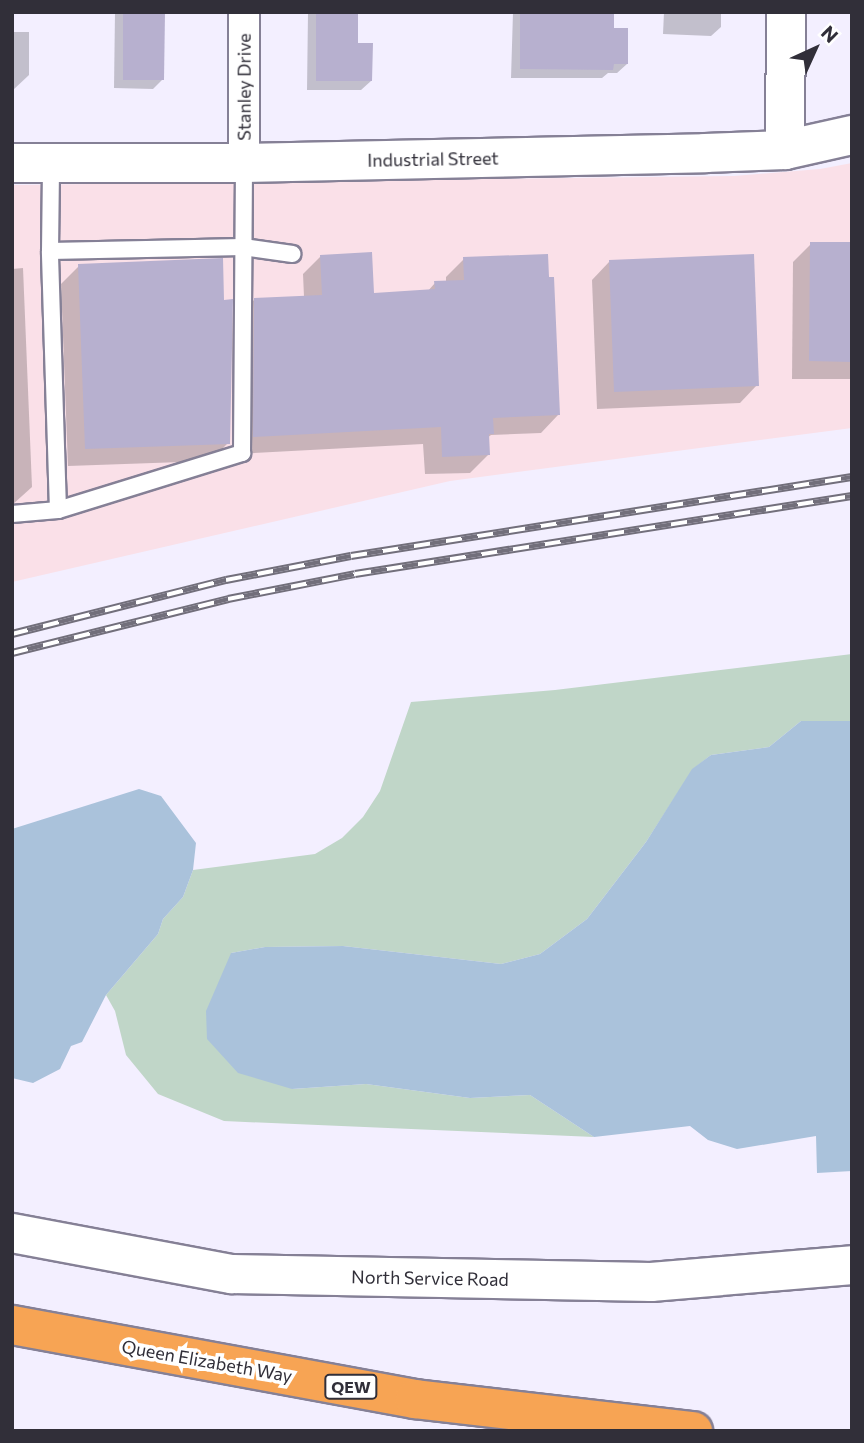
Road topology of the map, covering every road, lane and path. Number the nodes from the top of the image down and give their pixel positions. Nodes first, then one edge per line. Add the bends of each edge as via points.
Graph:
1 (244, 12) edge
2 (786, 12) edge
3 (852, 135) edge
4 (785, 150) junction
5 (12, 163) edge
6 (51, 163) junction
7 (244, 163) junction
8 (243, 247) junction
9 (50, 251) junction
10 (293, 254) dead end
11 (58, 510) junction
12 (12, 514) edge
13 (12, 1233) edge
14 (852, 1265) edge
15 (12, 1325) edge
16 (693, 1431) edge

1 - 7 street, Stanley Drive
2 - 4 street
3 - 4 street, Industrial Street
4 - 7 street, Industrial Street
5 - 6 street, Industrial Street
6 - 7 street, Industrial Street
6 - 9 lane
7 - 8 lane
8 - 9 lane
8 - 10 lane
8 - 11 lane via 242,453
9 - 11 lane
11 - 12 lane
13 - 14 street, North Service Road via 232,1274 651,1282
15 - 16 highway, Queen Elizabeth Way / QEW via 415,1399

